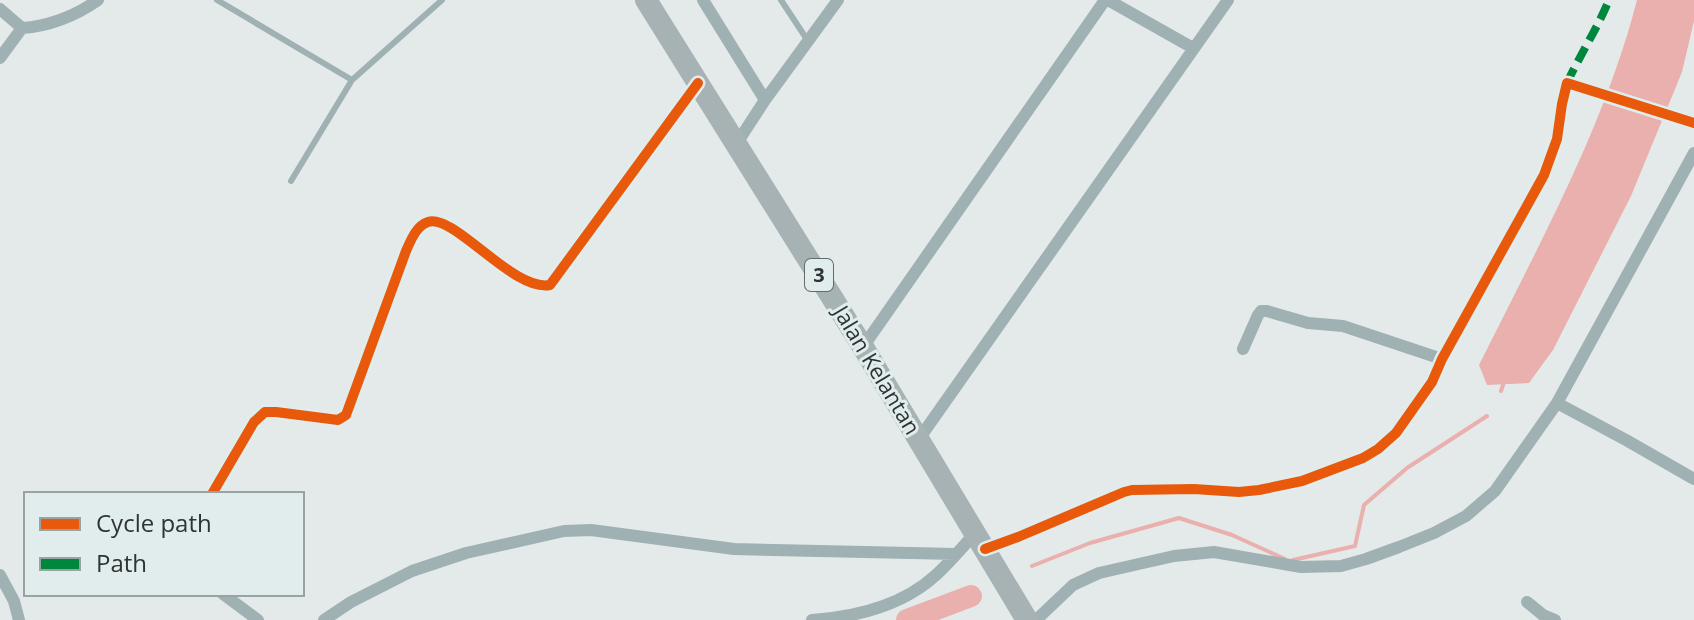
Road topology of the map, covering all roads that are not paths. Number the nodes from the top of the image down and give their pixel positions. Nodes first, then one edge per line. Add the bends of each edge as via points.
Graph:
1 (98, 0) edge
2 (217, 0) edge
3 (442, 0) edge
4 (646, 0) edge
5 (703, 0) edge
6 (781, 0) edge
7 (838, 0) edge
8 (1106, 0) edge
9 (1228, 0) edge
10 (0, 9) edge
11 (22, 28) junction
12 (808, 41) junction
13 (1193, 48) junction
14 (0, 58) edge
15 (352, 80) junction
16 (698, 83) junction
17 (765, 100) junction
18 (1694, 123) edge
19 (737, 143) junction
20 (1694, 153) edge
21 (291, 181) dead end
22 (863, 347) junction
23 (1243, 349) dead end
24 (1442, 359) junction
25 (1557, 403) junction
26 (919, 439) junction
27 (1694, 479) edge
28 (213, 492) edge
29 (983, 545) junction
30 (956, 554) junction
31 (0, 575) edge
32 (226, 596) edge
33 (1527, 602) dead end
34 (1025, 617) edge
35 (19, 620) edge
36 (258, 620) edge
37 (324, 620) edge
38 (812, 620) edge
39 (1555, 620) edge

1 - 11 street via 72,16
2 - 15 lane
3 - 15 lane
4 - 16 highway, Jalan Kelantan / 3
5 - 17 street
6 - 12 lane
7 - 12 street
8 - 13 street
8 - 22 street
9 - 13 street
10 - 11 street
11 - 14 street
12 - 17 street
13 - 26 street
15 - 21 lane
16 - 19 highway, Jalan Kelantan / 3
16 - 28 street via 550,285 520,277 441,223 427,222 419,228 346,415 338,420 265,412
17 - 19 street
18 - 24 street via 1567,83 1544,175
19 - 22 highway, Jalan Kelantan / 3
20 - 25 street
22 - 26 highway, Jalan Kelantan / 3
23 - 24 street via 1264,311 1343,326
24 - 29 street via 1396,433 1344,466 1259,490 1132,490 1018,537
25 - 27 street
25 - 34 street via 1495,491 1466,516 1434,533 1366,559 1321,568 1214,552 1174,556 1081,580
26 - 29 highway, Jalan Kelantan / 3
29 - 30 street
29 - 34 highway, Jalan Kelantan / 3
30 - 37 street via 734,549 564,531 412,571
30 - 38 street via 933,578 891,603 866,613
31 - 35 street
32 - 36 street
33 - 39 street

